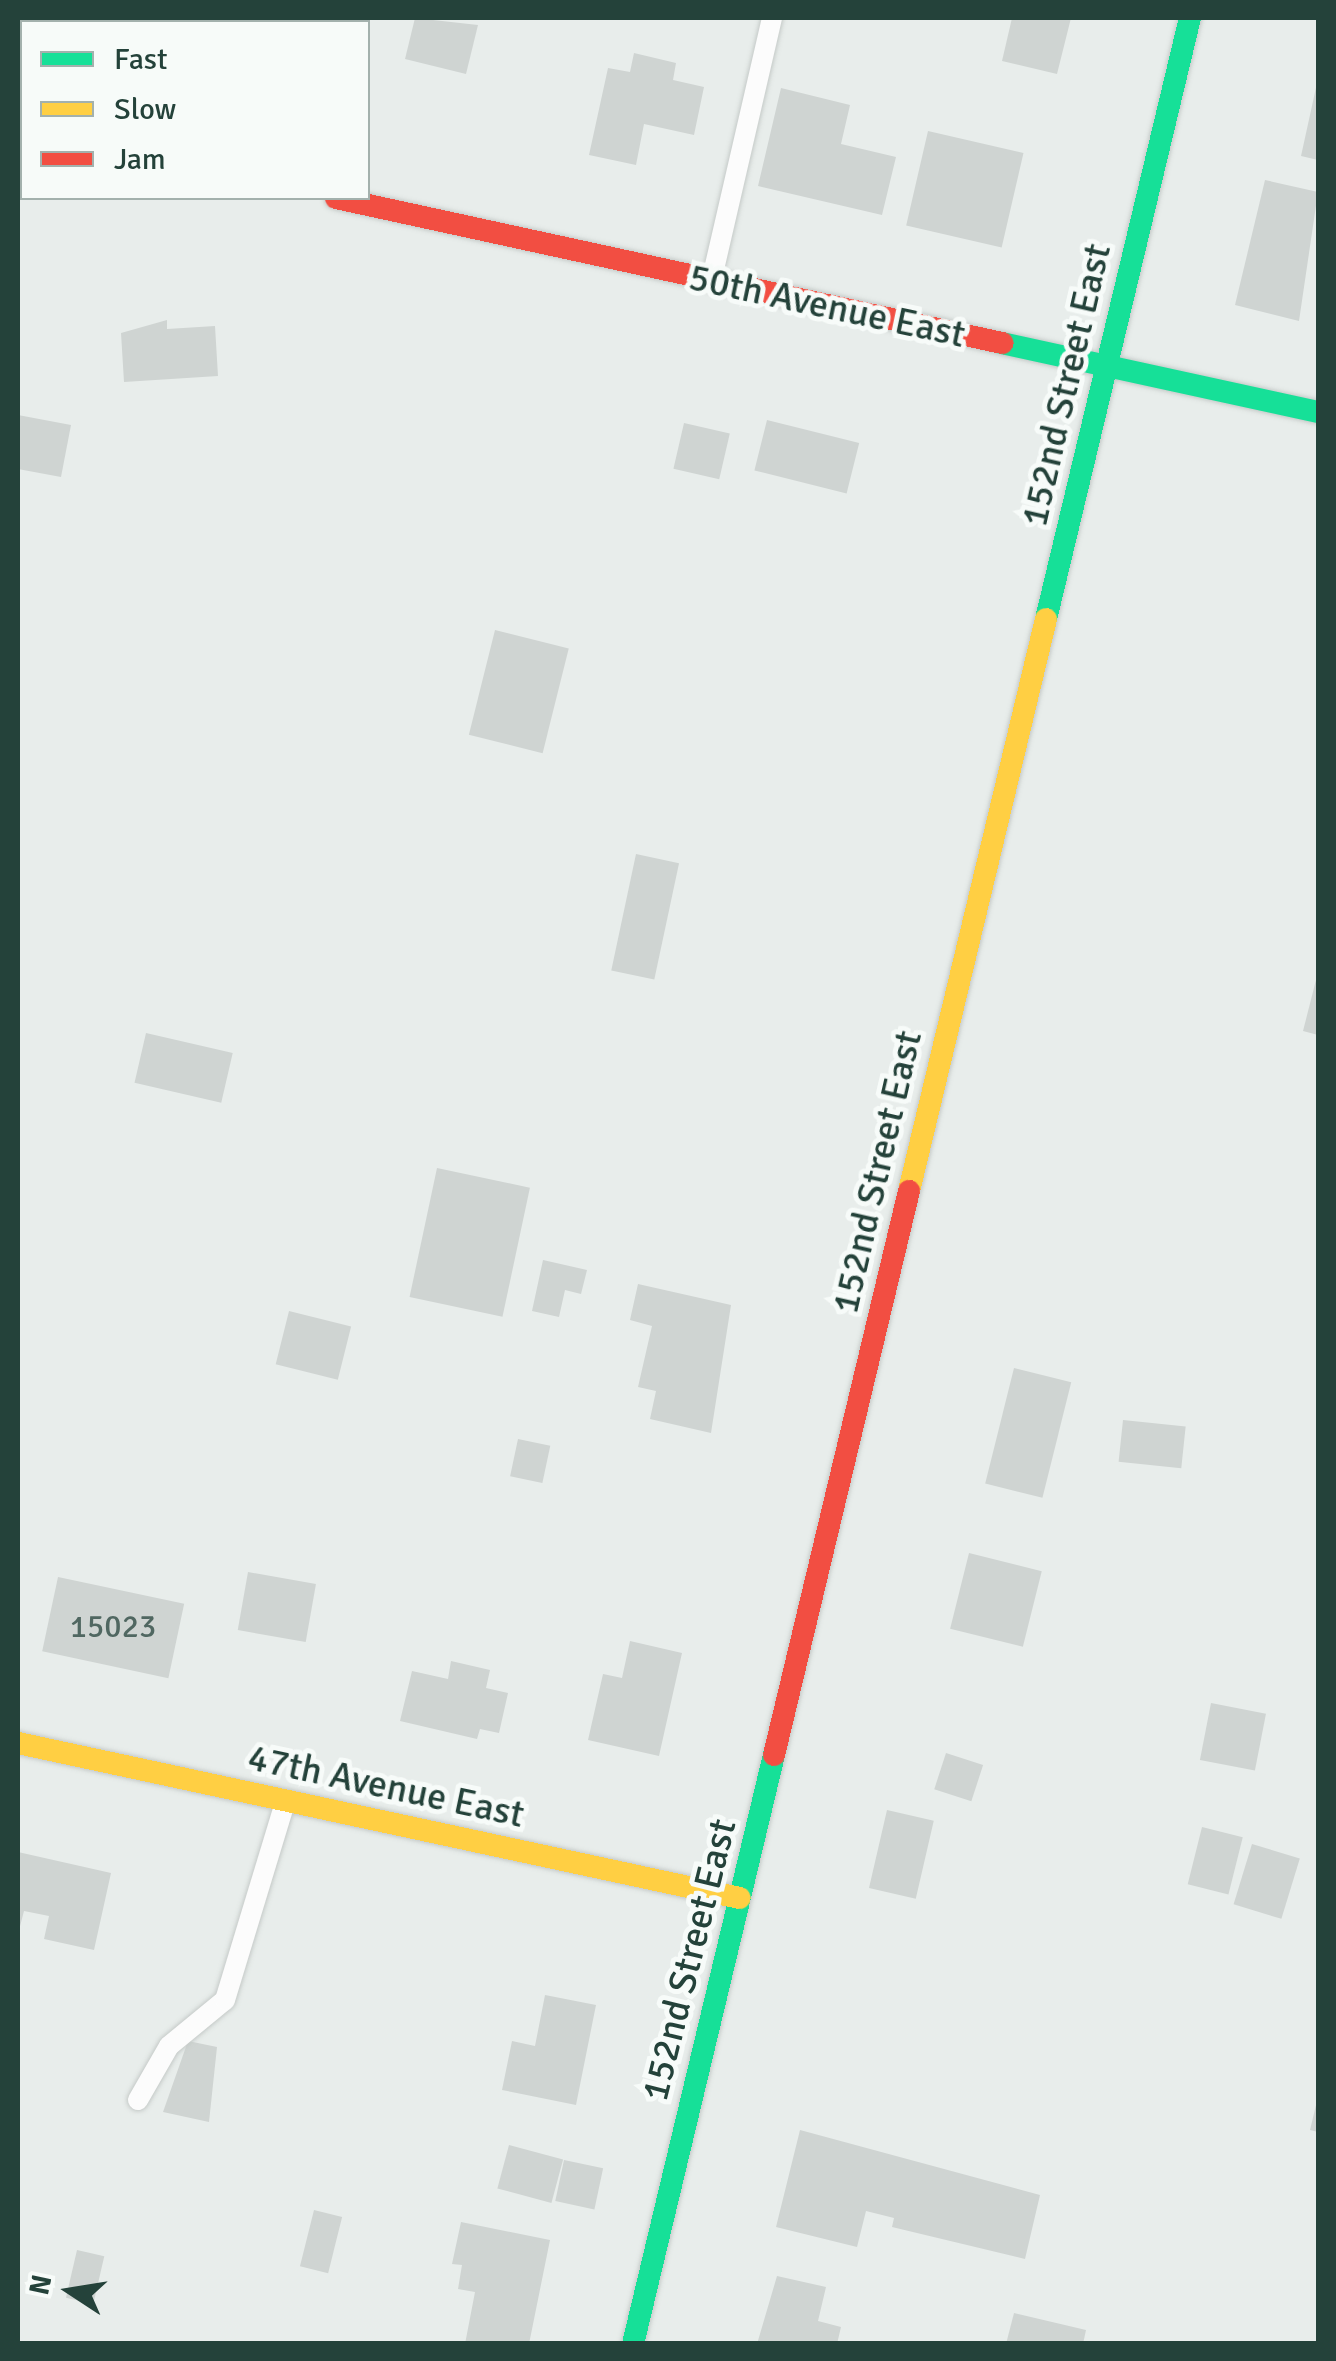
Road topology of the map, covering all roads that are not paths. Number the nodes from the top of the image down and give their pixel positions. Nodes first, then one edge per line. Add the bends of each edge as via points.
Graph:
1 (772, 18) edge
2 (1190, 18) edge
3 (345, 200) edge
4 (712, 280) junction
5 (1106, 367) junction
6 (1318, 412) edge
7 (18, 1743) edge
8 (286, 1800) junction
9 (740, 1898) junction
10 (138, 2100) dead end
11 (633, 2344) edge

1 - 4 lane
2 - 5 street, 152nd Street East
3 - 4 street, 50th Avenue East
4 - 5 street, 50th Avenue East
5 - 6 street, 50th Avenue East
5 - 9 street, 152nd Street East
7 - 8 street, 47th Avenue East
8 - 9 street, 47th Avenue East
8 - 10 lane via 225,2000 169,2046
9 - 11 street, 152nd Street East

